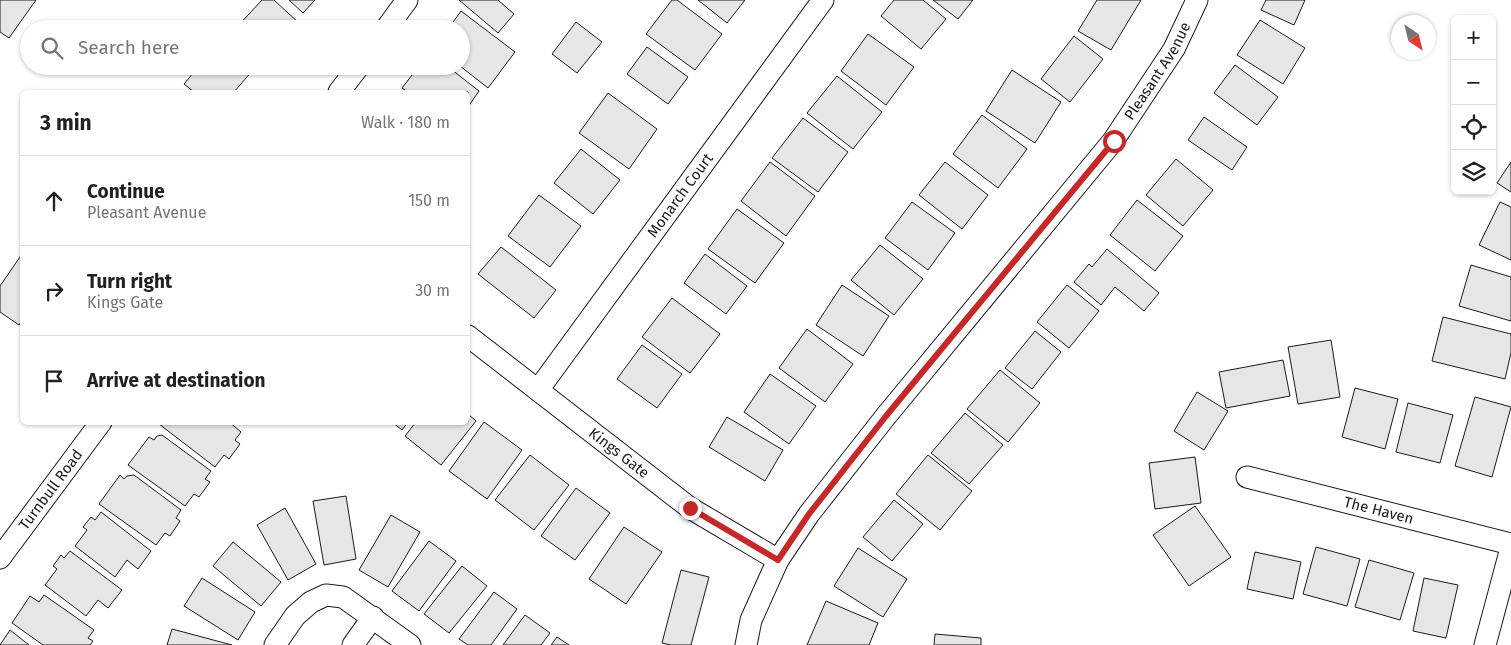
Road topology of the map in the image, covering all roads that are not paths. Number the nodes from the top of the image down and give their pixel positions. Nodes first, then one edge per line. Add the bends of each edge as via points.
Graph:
1 (407, 0) edge
2 (823, 0) edge
3 (1197, 0) edge
4 (393, 20) edge
5 (352, 75) edge
6 (341, 90) edge
7 (470, 338) edge
8 (538, 390) junction
9 (99, 425) edge
10 (1248, 477) dead end
11 (1511, 546) edge
12 (0, 558) edge
13 (778, 560) junction
14 (373, 617) junction
15 (276, 645) edge
16 (353, 645) edge
17 (410, 645) edge
18 (746, 645) edge
19 (1485, 645) edge

1 - 4 street
2 - 8 street, Monarch Court
3 - 13 street, Pleasant Avenue via 1174,49 1114,141 886,416 809,514
5 - 6 street
7 - 8 street, Kings Gate
8 - 13 street, Kings Gate via 690,508
9 - 12 street, Turnbull Road
10 - 11 street, The Haven
11 - 19 street
13 - 18 street, Pleasant Avenue via 751,620
14 - 15 street via 343,596 326,594 295,616
14 - 16 street
14 - 17 street

